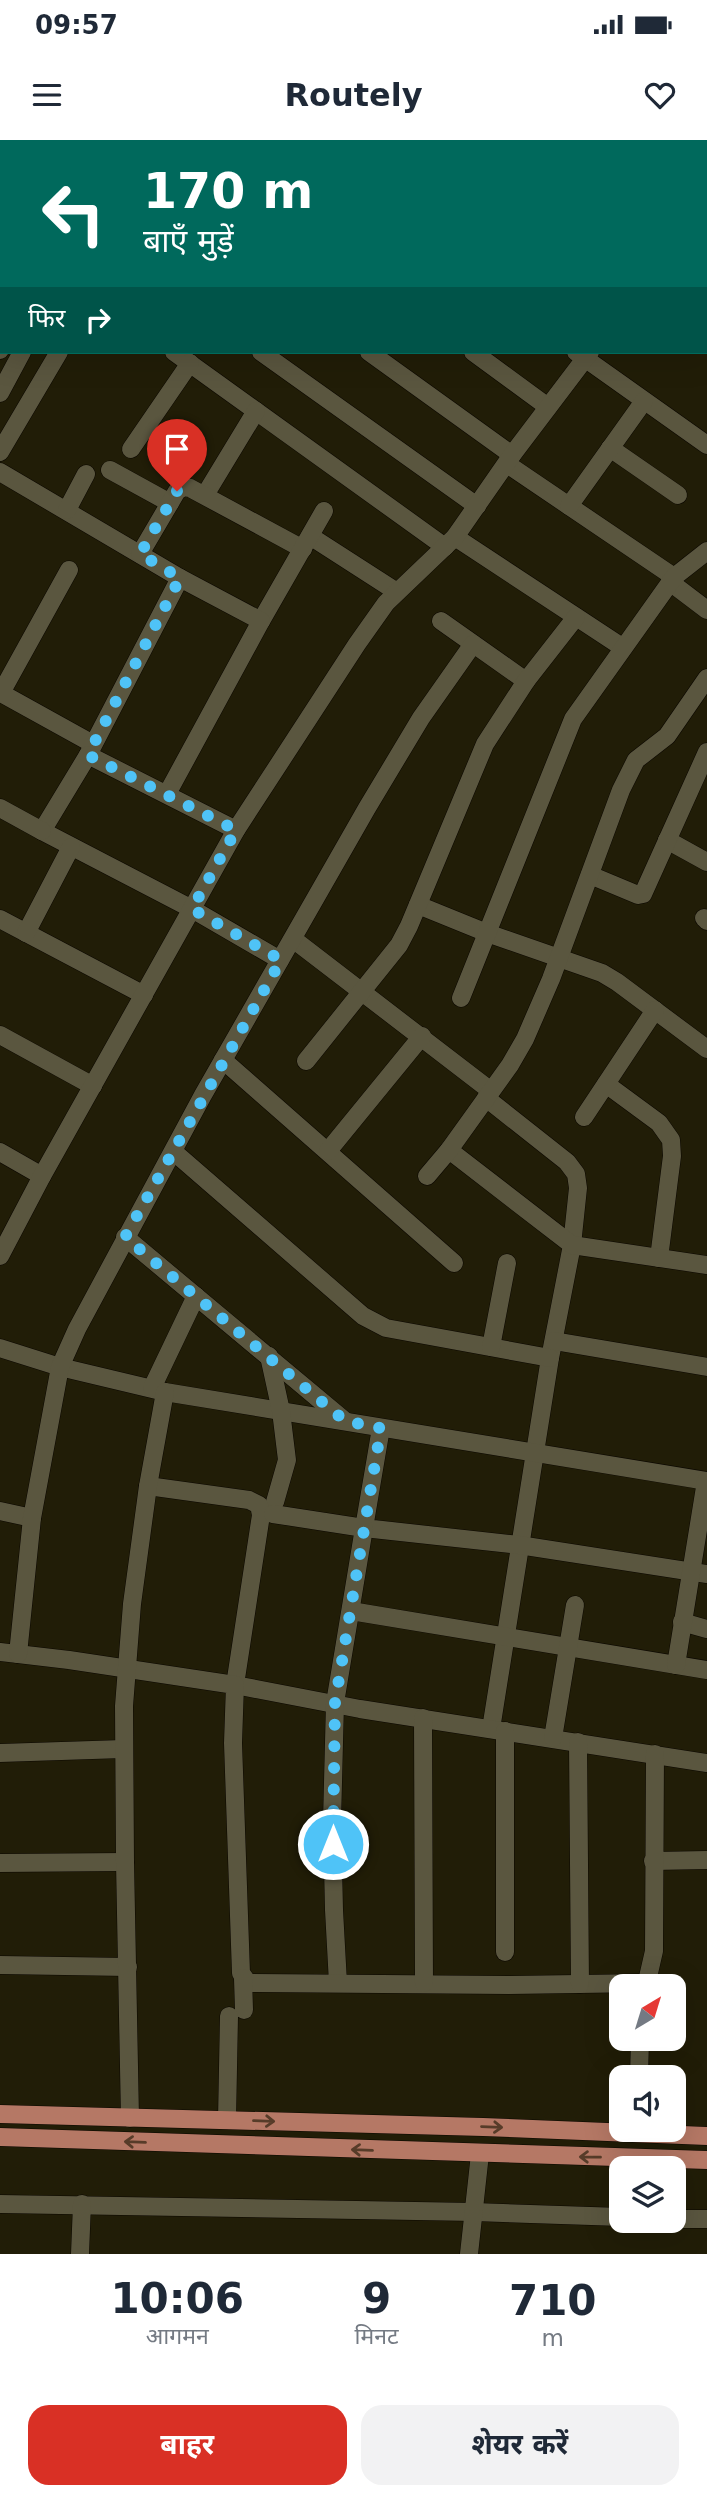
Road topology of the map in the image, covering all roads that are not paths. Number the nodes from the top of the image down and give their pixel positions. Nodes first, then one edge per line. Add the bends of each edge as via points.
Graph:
1 (21, 354) edge
2 (58, 354) edge
3 (177, 354) edge
4 (264, 354) edge
5 (372, 354) edge
6 (476, 354) edge
7 (584, 354) edge
8 (190, 363) junction
9 (0, 393) edge
10 (644, 401) junction
11 (548, 407) junction
12 (256, 411) junction
13 (704, 438) edge
14 (610, 448) junction
15 (131, 449) dead end
16 (0, 453) edge
17 (509, 460) junction
18 (110, 470) dead end
19 (0, 472) edge
20 (86, 474) dead end
21 (205, 495) junction
22 (678, 495) dead end
23 (170, 503) junction
24 (477, 506) junction
25 (569, 506) junction
26 (67, 510) junction
27 (324, 510) dead end
28 (307, 542) junction
29 (450, 542) junction
30 (707, 551) edge
31 (140, 554) junction
32 (69, 570) dead end
33 (180, 578) junction
34 (672, 579) junction
35 (397, 592) junction
36 (707, 610) edge
37 (576, 617) junction
38 (261, 621) junction
39 (441, 621) dead end
40 (473, 644) junction
41 (622, 648) junction
42 (707, 678) edge
43 (527, 681) junction
44 (1, 694) edge
45 (90, 749) junction
46 (707, 752) edge
47 (167, 794) junction
48 (0, 808) edge
49 (236, 830) junction
50 (42, 831) junction
51 (667, 839) junction
52 (71, 847) junction
53 (707, 862) edge
54 (590, 875) junction
55 (418, 905) junction
56 (192, 909) junction
57 (0, 919) edge
58 (26, 933) junction
59 (487, 933) junction
60 (293, 939) junction
61 (559, 959) junction
62 (281, 960) junction
63 (363, 991) junction
64 (144, 995) junction
65 (461, 998) dead end
66 (655, 1010) junction
67 (0, 1035) edge
68 (422, 1036) junction
69 (707, 1049) edge
70 (223, 1060) junction
71 (306, 1061) dead end
72 (606, 1084) junction
73 (93, 1086) junction
74 (489, 1094) junction
75 (584, 1117) dead end
76 (449, 1150) junction
77 (328, 1151) junction
78 (0, 1152) edge
79 (174, 1152) junction
80 (42, 1176) junction
81 (427, 1176) dead end
82 (125, 1237) junction
83 (572, 1245) junction
84 (1, 1253) edge
85 (659, 1258) junction
86 (454, 1263) dead end
87 (507, 1263) dead end
88 (707, 1265) edge
89 (196, 1296) junction
90 (491, 1347) junction
91 (0, 1348) edge
92 (552, 1349) junction
93 (269, 1356) junction
94 (60, 1367) junction
95 (707, 1367) edge
96 (159, 1390) junction
97 (281, 1411) junction
98 (345, 1421) junction
99 (381, 1428) junction
100 (535, 1453) junction
101 (706, 1481) edge
102 (148, 1486) junction
103 (0, 1511) edge
104 (32, 1518) junction
105 (364, 1528) junction
106 (519, 1545) junction
107 (699, 1572) edge
108 (575, 1605) dead end
109 (351, 1611) junction
110 (682, 1622) junction
111 (707, 1629) edge
112 (506, 1636) junction
113 (567, 1647) junction
114 (9, 1653) edge
115 (676, 1665) junction
116 (127, 1668) junction
117 (707, 1670) edge
118 (235, 1685) junction
119 (335, 1703) junction
120 (423, 1718) junction
121 (498, 1730) junction
122 (552, 1738) junction
123 (578, 1742) junction
124 (123, 1749) junction
125 (0, 1754) edge
126 (655, 1754) junction
127 (707, 1763) edge
128 (707, 1860) edge
129 (125, 1861) junction
130 (653, 1861) junction
131 (0, 1863) edge
132 (505, 1952) dead end
133 (0, 1965) edge
134 (128, 1967) junction
135 (649, 1974) edge
136 (243, 1978) junction
137 (338, 1983) junction
138 (424, 1983) junction
139 (580, 1984) junction
140 (609, 1984) edge
141 (0, 2114) edge
142 (130, 2118) junction
143 (227, 2120) junction
144 (609, 2131) edge
145 (686, 2135) edge
146 (707, 2136) edge
147 (0, 2137) edge
148 (480, 2154) junction
149 (707, 2160) edge
150 (0, 2204) edge
151 (82, 2204) junction
152 (474, 2212) junction
153 (609, 2217) edge
154 (686, 2218) edge
155 (707, 2219) edge
156 (80, 2254) edge
157 (468, 2254) edge

1 - 9 street
2 - 16 street
3 - 8 street
4 - 24 street
5 - 17 street
6 - 11 street
7 - 10 street
7 - 11 street
8 - 12 street
8 - 15 street
10 - 13 street
10 - 14 street
11 - 17 street
12 - 21 street
12 - 29 street
14 - 22 street
14 - 25 street
17 - 24 street
17 - 25 street
18 - 23 street
19 - 26 street
20 - 26 street
21 - 23 street via 184,487
21 - 28 street
23 - 31 street
24 - 29 street
25 - 34 street
26 - 31 street
27 - 28 street
28 - 35 street
28 - 38 street
29 - 35 street
29 - 37 street
30 - 34 street
31 - 33 street
32 - 44 street
33 - 38 street
33 - 45 street
34 - 36 street
34 - 41 street
35 - 49 street via 370,623
37 - 41 street
37 - 43 street
38 - 47 street
39 - 40 street
40 - 43 street
40 - 60 street via 422,718
41 - 59 street via 573,719
42 - 54 street via 667,736 636,760
43 - 55 street via 485,744
44 - 45 street
45 - 47 street
45 - 50 street
46 - 51 street
47 - 49 street
48 - 50 street
49 - 56 street
50 - 52 street
51 - 53 street
51 - 54 street via 643,894
52 - 56 street
52 - 58 street
54 - 61 street
55 - 59 street
55 - 63 street via 399,945
56 - 62 street
56 - 64 street
57 - 58 street
58 - 64 street
59 - 61 street
59 - 65 street
60 - 62 street
60 - 63 street
61 - 66 street via 602,973
61 - 74 street via 524,1039
62 - 70 street
63 - 68 street
63 - 71 street
64 - 73 street
66 - 69 street
66 - 72 street
67 - 73 street
68 - 74 street
68 - 77 street
70 - 77 street
70 - 79 street
72 - 75 street
72 - 85 street via 659,1123 671,1140
73 - 80 street
74 - 76 street
74 - 83 street via 576,1174
76 - 81 street
76 - 83 street
77 - 86 street
78 - 80 street
79 - 82 street
79 - 90 street via 363,1316 386,1328
80 - 84 street
82 - 89 street
82 - 94 street
83 - 85 street
83 - 92 street
85 - 88 street
87 - 90 street
89 - 93 street
89 - 96 street
90 - 92 street
91 - 94 street
92 - 95 street
92 - 100 street
93 - 97 street
93 - 98 street
94 - 96 street
94 - 104 street
96 - 97 street
96 - 102 street
97 - 98 street
97 - 105 street via 287,1460 274,1508
98 - 99 street
99 - 100 street
99 - 105 street
100 - 101 street
100 - 106 street
101 - 107 street
102 - 116 street
102 - 118 street via 259,1505
103 - 104 street
104 - 114 street
105 - 106 street
105 - 109 street
106 - 107 street
106 - 112 street
107 - 110 street
108 - 113 street
109 - 112 street
109 - 119 street
110 - 111 street
110 - 115 street
112 - 113 street
112 - 121 street
113 - 115 street
113 - 122 street
114 - 116 street
115 - 117 street
116 - 118 street
116 - 124 street
118 - 119 street
118 - 136 street via 233,1743
119 - 120 street
119 - 137 street via 332,1822
120 - 121 street
120 - 138 street
121 - 122 street
121 - 132 street
122 - 123 street
123 - 126 street
123 - 139 street
124 - 125 street
124 - 129 street
126 - 127 street
126 - 130 street
128 - 130 street
129 - 131 street
129 - 134 street
130 - 135 street via 654,1951
133 - 134 street
134 - 142 street
136 - 137 street via 256,1984
136 - 143 street
137 - 138 street
138 - 139 street
139 - 140 street
141 - 142 main road
142 - 143 main road
143 -> 144 main road
145 - 146 main road
148 -> 147 main road
149 -> 148 main road
148 - 152 street
150 - 151 street
151 - 152 street
151 - 156 street
152 - 153 street
152 - 157 street
154 - 155 street

